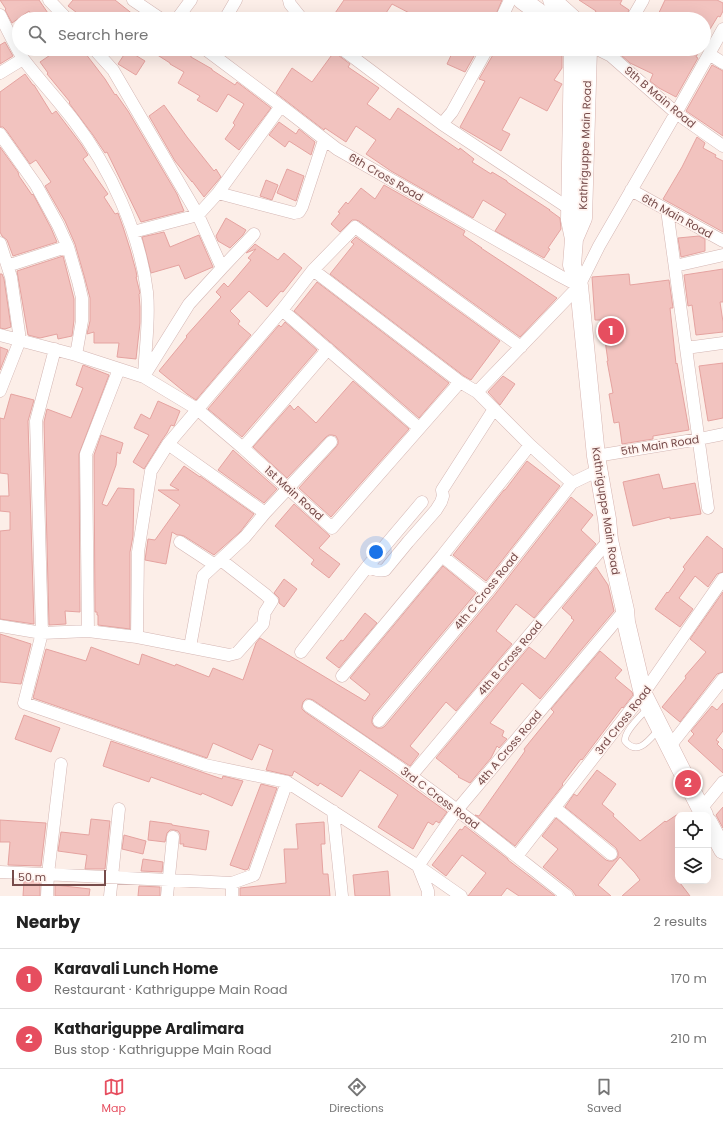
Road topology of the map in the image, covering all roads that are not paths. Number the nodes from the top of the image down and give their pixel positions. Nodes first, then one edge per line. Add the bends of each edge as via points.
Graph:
1 (49, 0) edge
2 (133, 0) edge
3 (191, 0) edge
4 (236, 0) edge
5 (289, 0) edge
6 (510, 0) edge
7 (522, 0) edge
8 (552, 0) edge
9 (643, 0) edge
10 (60, 12) edge
11 (151, 12) edge
12 (182, 12) edge
13 (229, 12) edge
14 (296, 12) edge
15 (504, 12) edge
16 (538, 12) edge
17 (565, 12) edge
18 (636, 12) edge
19 (0, 15) edge
20 (723, 29) edge
21 (12, 37) edge
22 (711, 50) edge
23 (711, 55) edge
24 (22, 56) edge
25 (100, 56) edge
26 (214, 56) edge
27 (351, 56) edge
28 (483, 56) edge
29 (572, 56) edge
30 (588, 56) edge
31 (617, 56) edge
32 (708, 56) edge
33 (24, 59) junction
34 (723, 63) edge
35 (0, 72) edge
36 (281, 106) junction
37 (676, 113) junction
38 (442, 124) junction
39 (0, 134) edge
40 (324, 140) junction
41 (723, 146) edge
42 (631, 190) junction
43 (218, 193) junction
44 (570, 209) junction
45 (667, 210) junction
46 (198, 215) junction
47 (133, 232) junction
48 (254, 234) dead end
49 (574, 239) junction
50 (723, 241) edge
51 (0, 243) edge
52 (63, 248) dead end
53 (723, 255) edge
54 (675, 266) junction
55 (6, 267) edge
56 (222, 268) junction
57 (313, 270) junction
58 (579, 286) junction
59 (282, 310) junction
60 (0, 335) edge
61 (20, 340) junction
62 (723, 343) edge
63 (521, 347) junction
64 (686, 348) junction
65 (55, 349) junction
66 (328, 349) junction
67 (76, 355) junction
68 (119, 369) junction
69 (144, 377) junction
70 (460, 382) junction
71 (0, 391) edge
72 (477, 392) junction
73 (197, 409) junction
74 (494, 409) junction
75 (419, 428) junction
76 (723, 434) edge
77 (699, 439) junction
78 (331, 442) dead end
79 (168, 444) junction
80 (530, 445) junction
81 (243, 448) junction
82 (598, 463) junction
83 (572, 483) junction
84 (288, 488) junction
85 (422, 502) dead end
86 (708, 508) dead end
87 (265, 512) junction
88 (609, 540) junction
89 (180, 542) dead end
90 (442, 556) junction
91 (218, 563) junction
92 (367, 567) junction
93 (723, 579) edge
94 (487, 592) junction
95 (624, 610) junction
96 (0, 626) edge
97 (88, 631) junction
98 (42, 633) junction
99 (137, 637) junction
100 (190, 647) junction
101 (301, 652) dead end
102 (342, 676) dead end
103 (723, 679) edge
104 (646, 700) junction
105 (309, 706) dead end
106 (379, 721) dead end
107 (660, 728) junction
108 (670, 746) junction
109 (61, 764) dead end
110 (411, 776) junction
111 (287, 782) junction
112 (722, 786) edge
113 (555, 808) junction
114 (119, 809) dead end
115 (457, 810) junction
116 (333, 811) junction
117 (703, 812) edge
118 (706, 812) edge
119 (711, 828) edge
120 (173, 837) dead end
121 (723, 850) edge
122 (611, 854) dead end
123 (516, 856) junction
124 (418, 866) junction
125 (0, 872) edge
126 (48, 874) junction
127 (112, 877) junction
128 (168, 880) junction
129 (232, 883) junction
130 (47, 896) edge
131 (110, 896) edge
132 (167, 896) edge
133 (232, 896) edge
134 (342, 896) edge
135 (428, 896) edge
136 (461, 896) edge
137 (567, 896) edge

1 - 10 street
2 - 11 street
3 - 12 street
4 - 13 street
5 - 14 street
6 - 15 street
7 - 16 main road
8 - 17 main road
9 - 18 street
19 - 21 street
20 - 22 street
23 - 34 street
24 - 33 street
25 - 46 street via 113,70
26 - 36 street, 6th Cross Road
27 - 38 street
28 - 38 street via 452,112
29 - 44 main road, Kathriguppe Main Road
30 - 49 main road, Kathriguppe Main Road via 583,218
31 - 37 street, 9th B Main Road
32 - 37 street
33 - 35 street
33 - 47 street via 75,122 93,150 122,202
36 - 40 street, 6th Cross Road
36 - 43 street
37 - 41 street, 9th B Main Road
37 - 42 street
38 - 44 street
39 - 67 street via 36,185 68,247 82,298 82,321
40 - 43 street via 302,207 298,212
40 - 58 street, 6th Cross Road
42 - 45 street, 6th Main Road
42 - 58 street
43 - 46 street
44 - 49 main road, Kathriguppe Main Road
45 - 50 street, 6th Main Road
45 - 54 street
46 - 47 street
46 - 56 street
47 - 69 street via 147,293
48 - 56 street
49 - 58 main road, Kathriguppe Main Road via 572,265
51 - 55 street
52 - 55 street
53 - 54 street
54 - 64 street
55 - 61 street via 10,277
56 - 69 street via 189,304
57 - 59 street
57 - 63 street via 355,227
57 - 70 street
58 - 63 street
58 - 82 main road, Kathriguppe Main Road
59 - 66 street
59 - 73 street
60 - 61 street, 1st Main Road
61 - 65 street, 1st Main Road
61 - 71 street
62 - 64 street
63 - 72 street
64 - 77 street
65 - 67 street, 1st Main Road
65 - 98 street via 36,421
66 - 75 street
66 - 81 street
67 - 68 street, 1st Main Road
68 - 69 street, 1st Main Road
68 - 97 street via 86,454
69 - 73 street, 1st Main Road
70 - 72 street
70 - 75 street, 1st Main Road
72 - 74 street
73 - 79 street
73 - 81 street, 1st Main Road
74 - 80 street
74 - 92 street via 442,490 443,496 436,510 385,570 377,571
75 - 84 street, 1st Main Road via 332,528
76 - 77 street, 5th Main Road
77 - 82 street, 5th Main Road
77 - 86 street
78 - 84 street
79 - 87 street
79 - 99 street via 151,471 138,552
80 - 83 street
80 - 90 street
81 - 84 street, 1st Main Road
82 - 83 street, 4th C Cross Road
82 - 88 main road, Kathriguppe Main Road
83 - 94 street, 4th C Cross Road
84 - 87 street
85 - 92 street
87 - 91 street via 245,537
88 - 95 main road, Kathriguppe Main Road
88 - 110 street, 4th B Cross Road
89 - 91 street
90 - 94 street
90 - 102 street
91 - 100 street via 204,576
91 - 100 street via 272,601 265,612 263,624 237,653 229,655
92 - 101 street
93 - 104 street, 3rd Cross Road
94 - 106 street, 4th C Cross Road
95 - 104 main road, Kathriguppe Main Road
95 - 115 street, 4th A Cross Road
96 - 98 street
97 - 98 street
97 - 99 street
98 - 111 street via 24,703 205,764
99 - 100 street
103 - 108 street
104 - 107 main road, Kathriguppe Main Road
104 - 107 lane via 625,741 633,748 637,748 645,744
104 - 113 street, 3rd Cross Road
105 - 110 street, 3rd C Cross Road
107 - 108 main road, Kathriguppe Main Road
108 - 117 main road, Kathriguppe Main Road
109 - 126 street
110 - 115 street, 3rd C Cross Road
111 - 116 street
111 - 129 street via 254,875
112 - 118 street
113 - 122 street
113 - 123 street, 3rd Cross Road
114 - 127 street
115 - 123 street, 3rd C Cross Road
115 - 124 street, 4th A Cross Road
116 - 124 street
116 - 134 street
119 - 121 main road, Kathriguppe Main Road
120 - 128 street
123 - 137 street, 3rd C Cross Road
124 - 135 street
124 - 136 street
125 - 126 street
126 - 127 street
126 - 130 street
127 - 128 street
127 - 131 street
128 - 129 street
128 - 132 street
129 - 133 street

